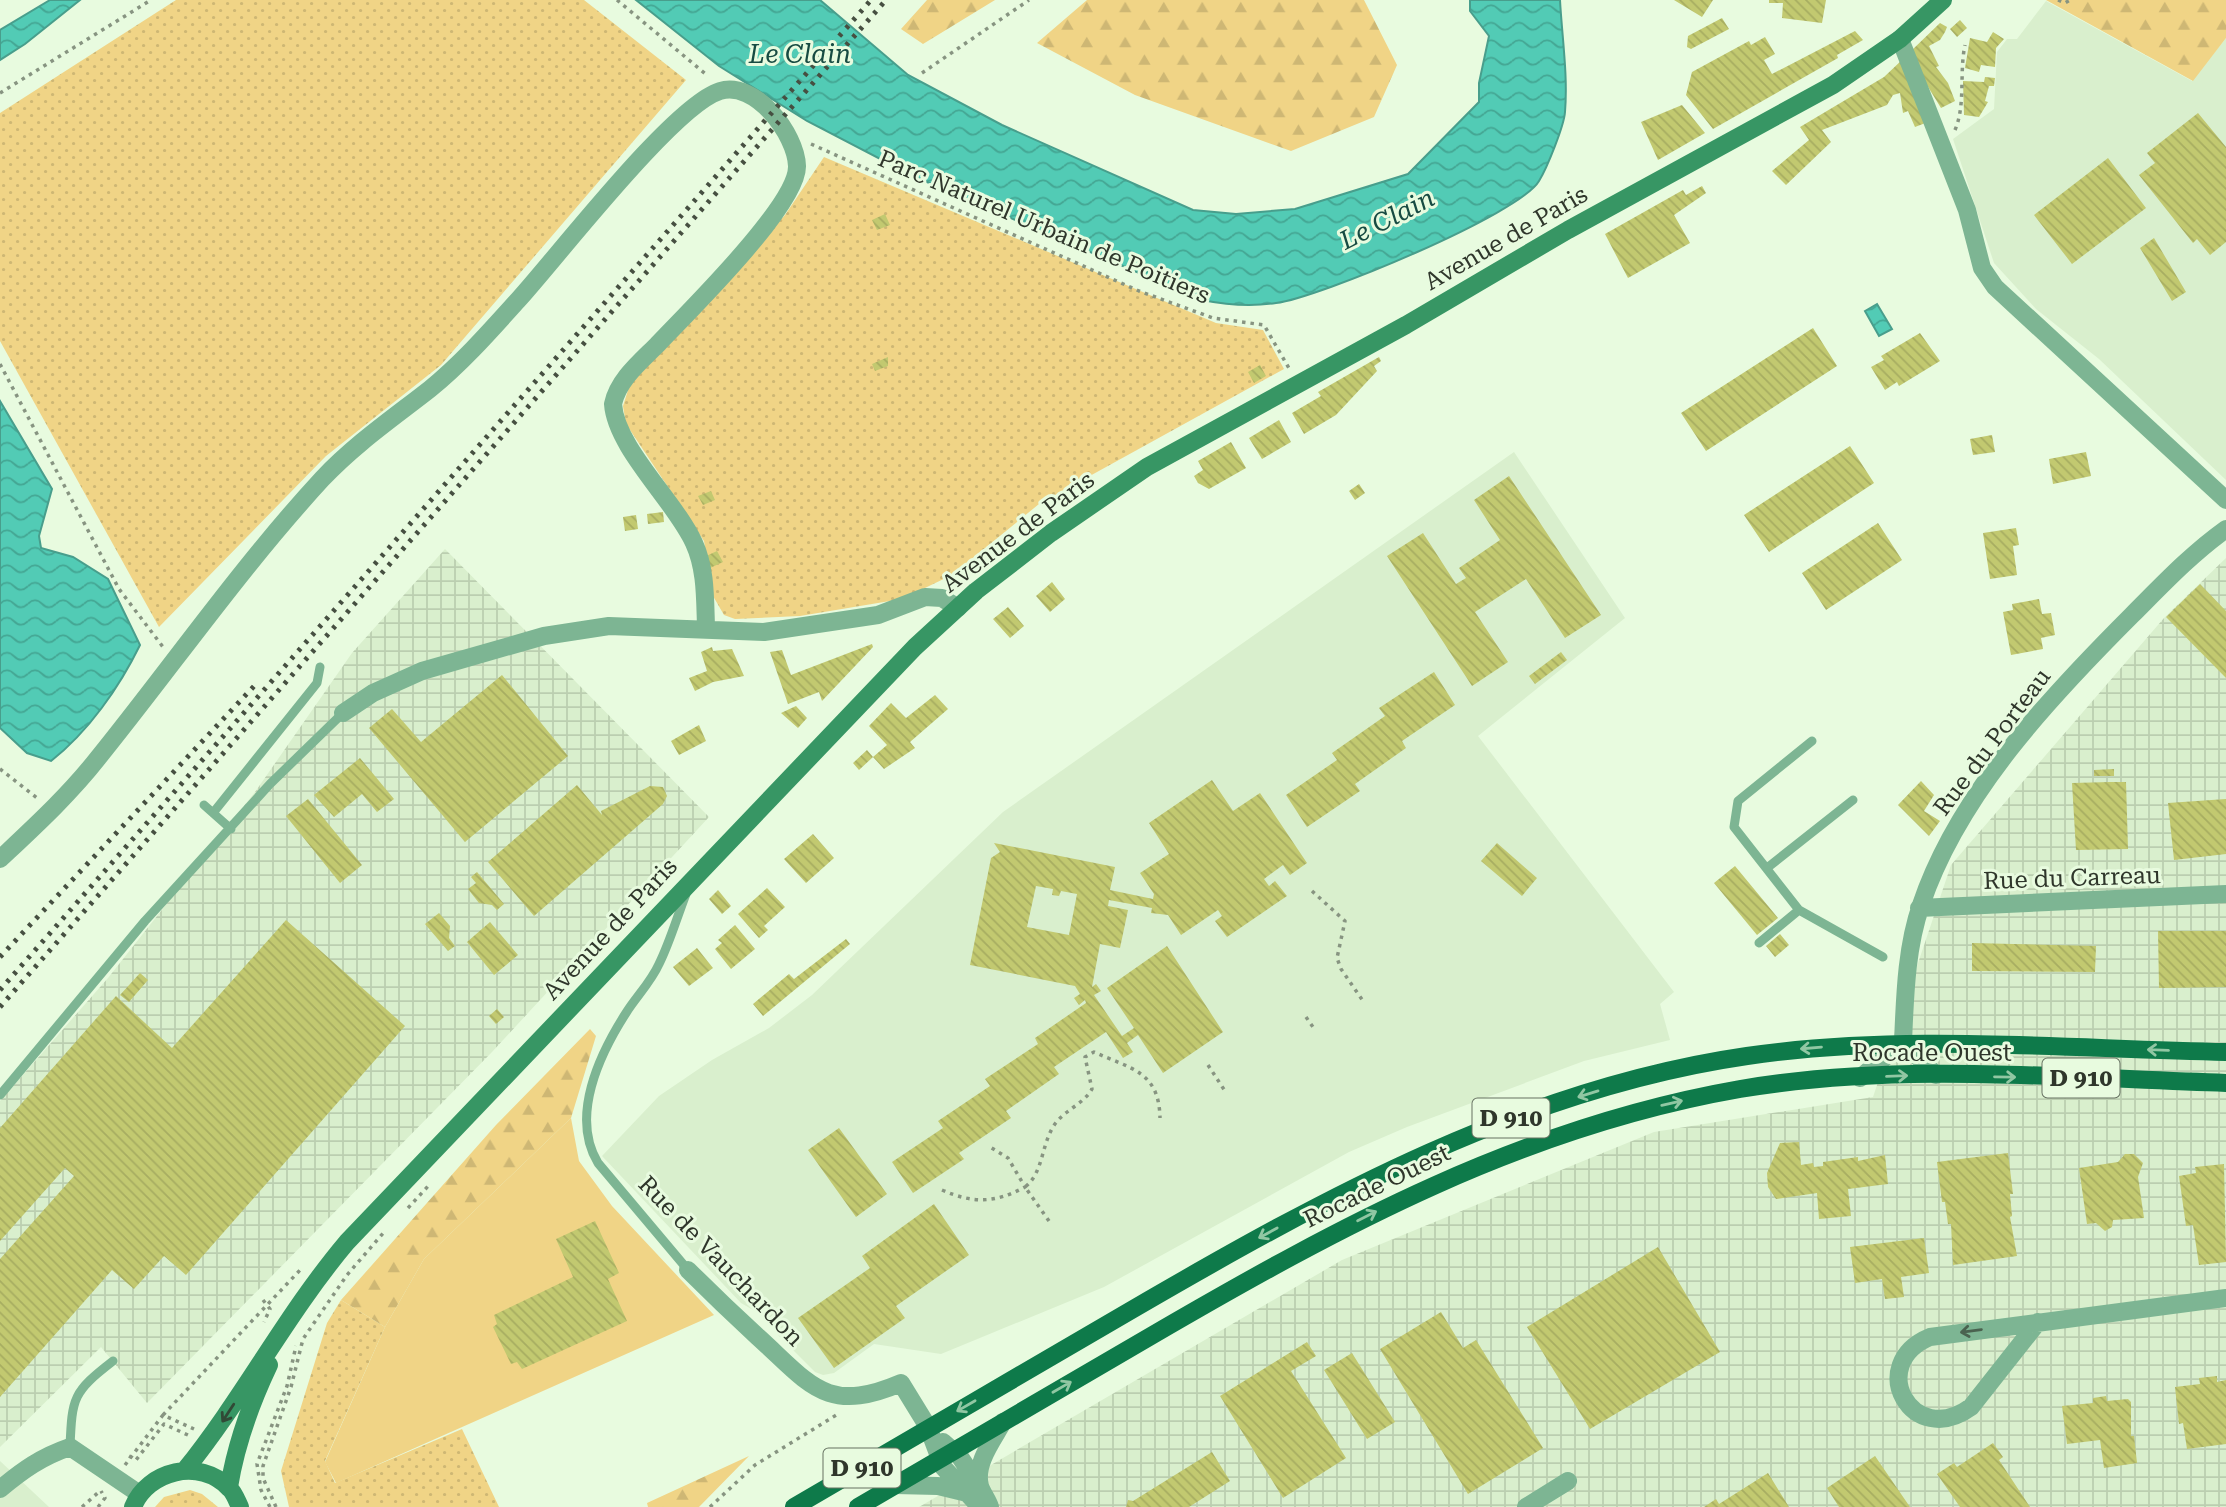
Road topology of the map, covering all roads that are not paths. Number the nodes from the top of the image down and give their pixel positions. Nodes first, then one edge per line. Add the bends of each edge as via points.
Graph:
1 (1943, 0) edge
2 (1900, 38) junction
3 (2226, 500) edge
4 (2226, 529) edge
5 (958, 608) junction
6 (706, 627) junction
7 (320, 667) dead end
8 (343, 713) joint
9 (1812, 741) dead end
10 (1853, 800) dead end
11 (204, 805) dead end
12 (213, 813) junction
13 (231, 829) junction
14 (0, 859) edge
15 (1767, 868) junction
16 (691, 879) junction
17 (2226, 894) edge
18 (1919, 908) junction
19 (1800, 910) junction
20 (1759, 943) dead end
21 (1884, 957) dead end
22 (1903, 1042) junction
23 (2226, 1052) edge
24 (1936, 1075) junction
25 (1860, 1078) junction
26 (2226, 1083) edge
27 (0, 1095) edge
28 (688, 1270) joint
29 (2226, 1298) edge
30 (292, 1314) junction
31 (2038, 1322) junction
32 (113, 1361) dead end
33 (1003, 1422) junction
34 (928, 1427) junction
35 (70, 1447) junction
36 (946, 1455) junction
37 (185, 1470) junction
38 (1568, 1481) dead end
39 (895, 1485) junction
40 (229, 1487) junction
41 (0, 1489) edge
42 (972, 1490) junction
43 (135, 1500) edge
44 (240, 1507) edge
45 (794, 1507) edge
46 (858, 1507) edge
47 (980, 1507) edge
48 (990, 1507) edge
49 (1526, 1507) edge

1 - 2 main road, Avenue de Paris
2 - 3 street via 1967,211 1982,268 1995,287
2 - 5 main road, Avenue de Paris via 1833,85 1147,467 1051,533
4 - 18 street, Rue du Porteau via 2199,549 2035,718 1949,842
5 - 6 street via 942,598 925,597 878,615 817,625 764,632
5 - 16 main road, Avenue de Paris
6 - 8 street via 609,626 544,636 422,671 373,693
6 - 14 street via 705,588 695,544 621,430 613,404 628,375 735,261 787,197 797,169 784,125 760,103 722,89 663,135 453,369 322,479 97,760
7 - 12 lane via 317,684
8 - 13 lane
9 - 15 lane via 1738,801 1734,827
10 - 15 lane
11 - 12 lane
12 - 13 lane
13 - 27 lane via 145,921
15 - 19 lane
16 - 28 lane, Rue de Vauchardon via 659,966 625,1015 599,1065 586,1123 589,1149 598,1163
16 - 30 main road, Avenue de Paris via 347,1242
17 - 18 street, Rue du Carreau
18 - 22 street, Rue du Porteau
19 - 20 lane
19 - 21 lane
23 -> 22 main road, D 910
22 - 24 street
22 - 25 street
22 -> 34 main road, D 910 via 1808,1048 1671,1071 1533,1111 1460,1138 1294,1218
25 -> 24 main road, Rocade Ouest / D 910
24 -> 26 main road, Rocade Ouest / D 910
33 -> 25 main road, Rocade Ouest / D 910 via 1323,1238 1472,1167 1606,1119 1677,1102 1754,1087
28 - 34 street, Rue de Vauchardon via 797,1376 830,1395 878,1393 901,1383
29 - 31 street
30 -> 37 main road, Avenue de Paris via 212,1437
30 - 40 main road, Avenue de Paris via 246,1417
31 -> 31 street via 1930,1336 1916,1342 1906,1353 1898,1376 1908,1406 1939,1421 1956,1418 1971,1407
32 - 35 lane via 83,1384 71,1408
33 - 36 main road, Rocade Ouest / D 910
33 - 42 street
34 - 36 street
34 - 45 main road, D 910
35 - 41 street via 34,1462
35 - 43 street
36 - 39 main road, Rocade Ouest / D 910
36 - 42 street
37 - 40 main road via 207,1474
37 - 43 main road via 159,1476
38 - 49 street
39 - 42 street
39 - 46 main road, Rocade Ouest / D 910
40 - 44 main road
42 - 47 street
42 - 48 street

